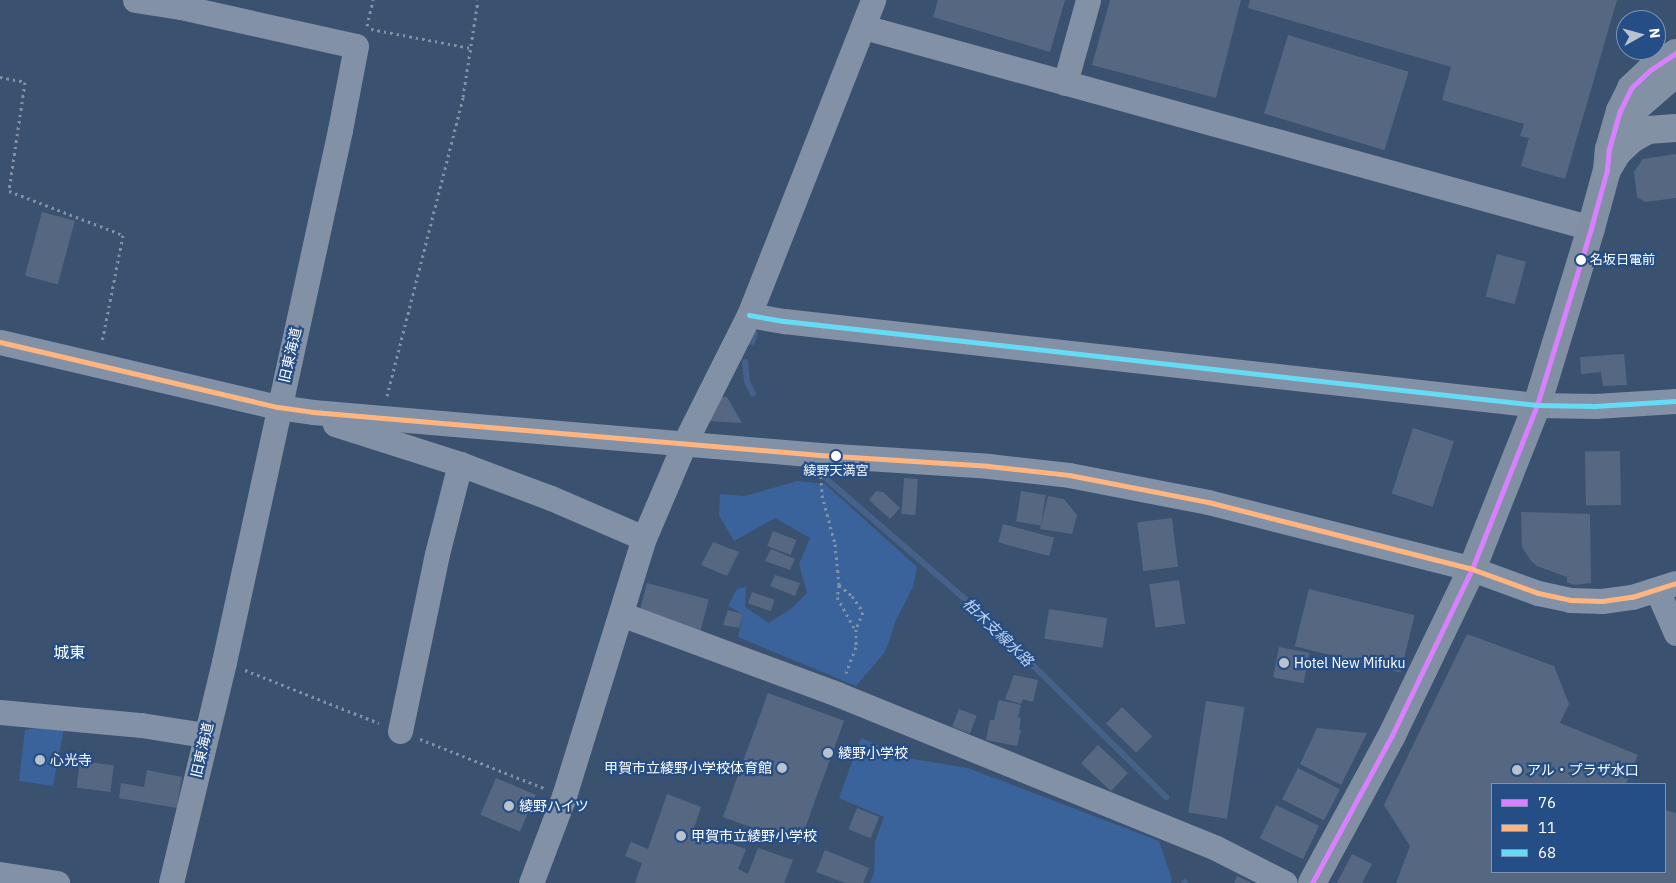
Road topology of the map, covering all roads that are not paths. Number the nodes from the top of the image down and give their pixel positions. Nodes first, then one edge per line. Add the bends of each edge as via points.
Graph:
1 (135, 0) edge
2 (873, 0) edge
3 (1088, 0) edge
4 (864, 27) junction
5 (1676, 54) edge
6 (1676, 72) edge
7 (1065, 83) junction
8 (1676, 128) edge
9 (1613, 161) junction
10 (1591, 228) junction
11 (748, 314) junction
12 (0, 342) edge
13 (1676, 401) edge
14 (1537, 405) junction
15 (278, 407) junction
16 (313, 412) junction
17 (684, 444) junction
18 (460, 464) junction
19 (644, 538) junction
20 (1472, 569) junction
21 (1667, 587) edge
22 (621, 614) junction
23 (1676, 633) edge
24 (0, 712) edge
25 (400, 731) road end
26 (205, 735) junction
27 (0, 874) edge
28 (57, 883) edge
29 (171, 883) edge
30 (531, 883) edge
31 (1285, 883) edge
32 (1312, 883) edge

1 - 15 street, 旧東海道 via 182,7 356,46
2 - 4 street
3 - 7 street
4 - 7 street
4 - 11 street
5 - 9 main road via 1631,88 1611,141
6 - 9 highway via 1630,113
7 - 10 street
8 - 9 highway via 1648,130 1632,139
9 - 10 main road
10 - 14 main road
11 - 14 street via 784,322
11 - 17 street
12 - 15 street
13 - 14 street via 1595,406
14 - 20 main road
15 - 16 street
15 - 26 street, 旧東海道 via 224,662
16 - 17 street
16 - 18 street via 341,427
17 - 19 street
17 - 20 street via 1069,474 1208,502
18 - 19 street
18 - 25 street via 437,554
19 - 22 street
20 - 21 street via 1538,593 1570,600 1602,601 1632,597
20 - 32 main road via 1392,735
21 - 23 street
22 - 30 street via 564,796
22 - 31 street via 837,694 1216,848
24 - 26 street via 141,725
26 - 29 street, 旧東海道
27 - 28 street

